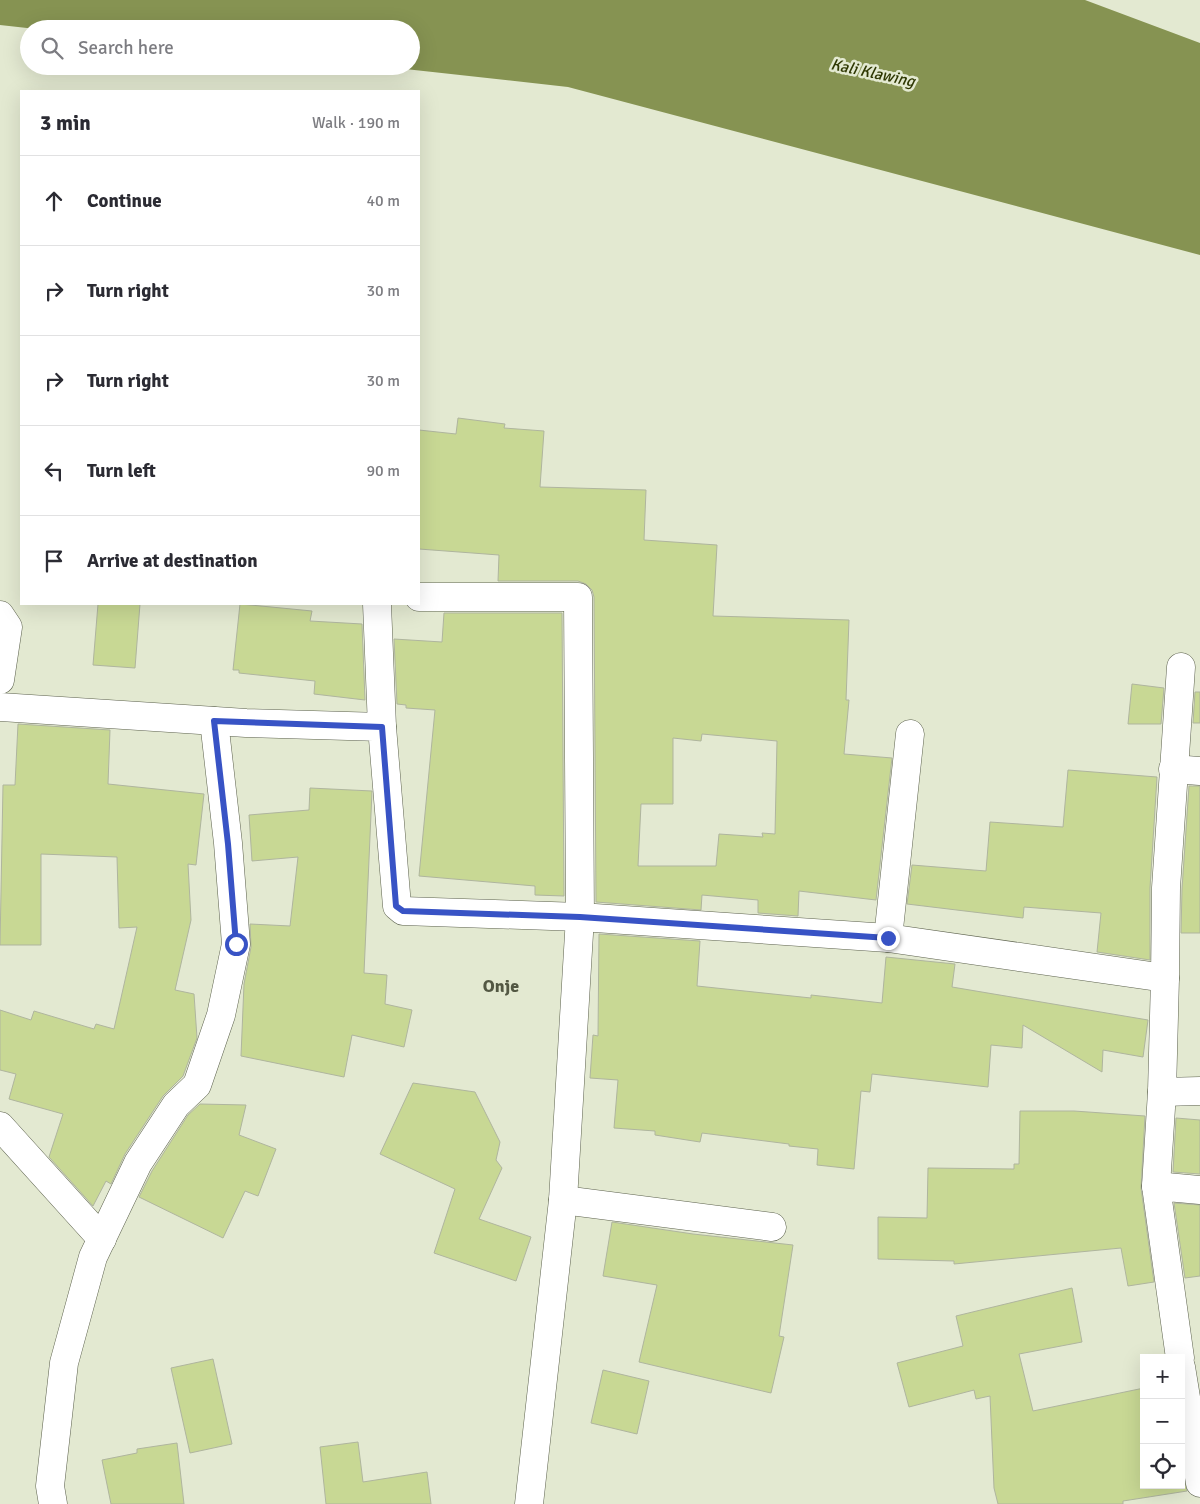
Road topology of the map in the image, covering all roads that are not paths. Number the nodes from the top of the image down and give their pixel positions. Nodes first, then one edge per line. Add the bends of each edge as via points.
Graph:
1 (420, 597) edge
2 (377, 605) edge
3 (0, 615) edge
4 (1180, 667) dead end
5 (0, 680) edge
6 (0, 707) edge
7 (214, 721) junction
8 (382, 727) junction
9 (910, 734) dead end
10 (1173, 769) junction
11 (1200, 771) edge
12 (580, 917) junction
13 (888, 938) junction
14 (1165, 978) junction
15 (1200, 1091) edge
16 (1162, 1092) junction
17 (0, 1126) edge
18 (1156, 1186) junction
19 (1200, 1190) edge
20 (563, 1200) junction
21 (772, 1227) dead end
22 (102, 1239) junction
23 (1179, 1354) edge
24 (1185, 1391) edge
25 (1200, 1483) edge
26 (53, 1504) edge
27 (529, 1504) edge

1 - 12 street via 578,597
2 - 8 street
3 - 5 street via 8,627
4 - 10 street
6 - 7 street
7 - 8 street
7 - 22 street via 236,944 221,1015 197,1085 176,1105 138,1163
8 - 12 street via 396,906 403,911
9 - 13 street
10 - 11 street
10 - 14 street
12 - 13 street
12 - 20 street
13 - 14 street
14 - 16 street
15 - 16 street
16 - 18 street
17 - 22 street
18 - 19 street
18 - 23 street
20 - 21 street
20 - 27 street
22 - 26 street via 93,1257 64,1363 50,1486
24 - 25 street

